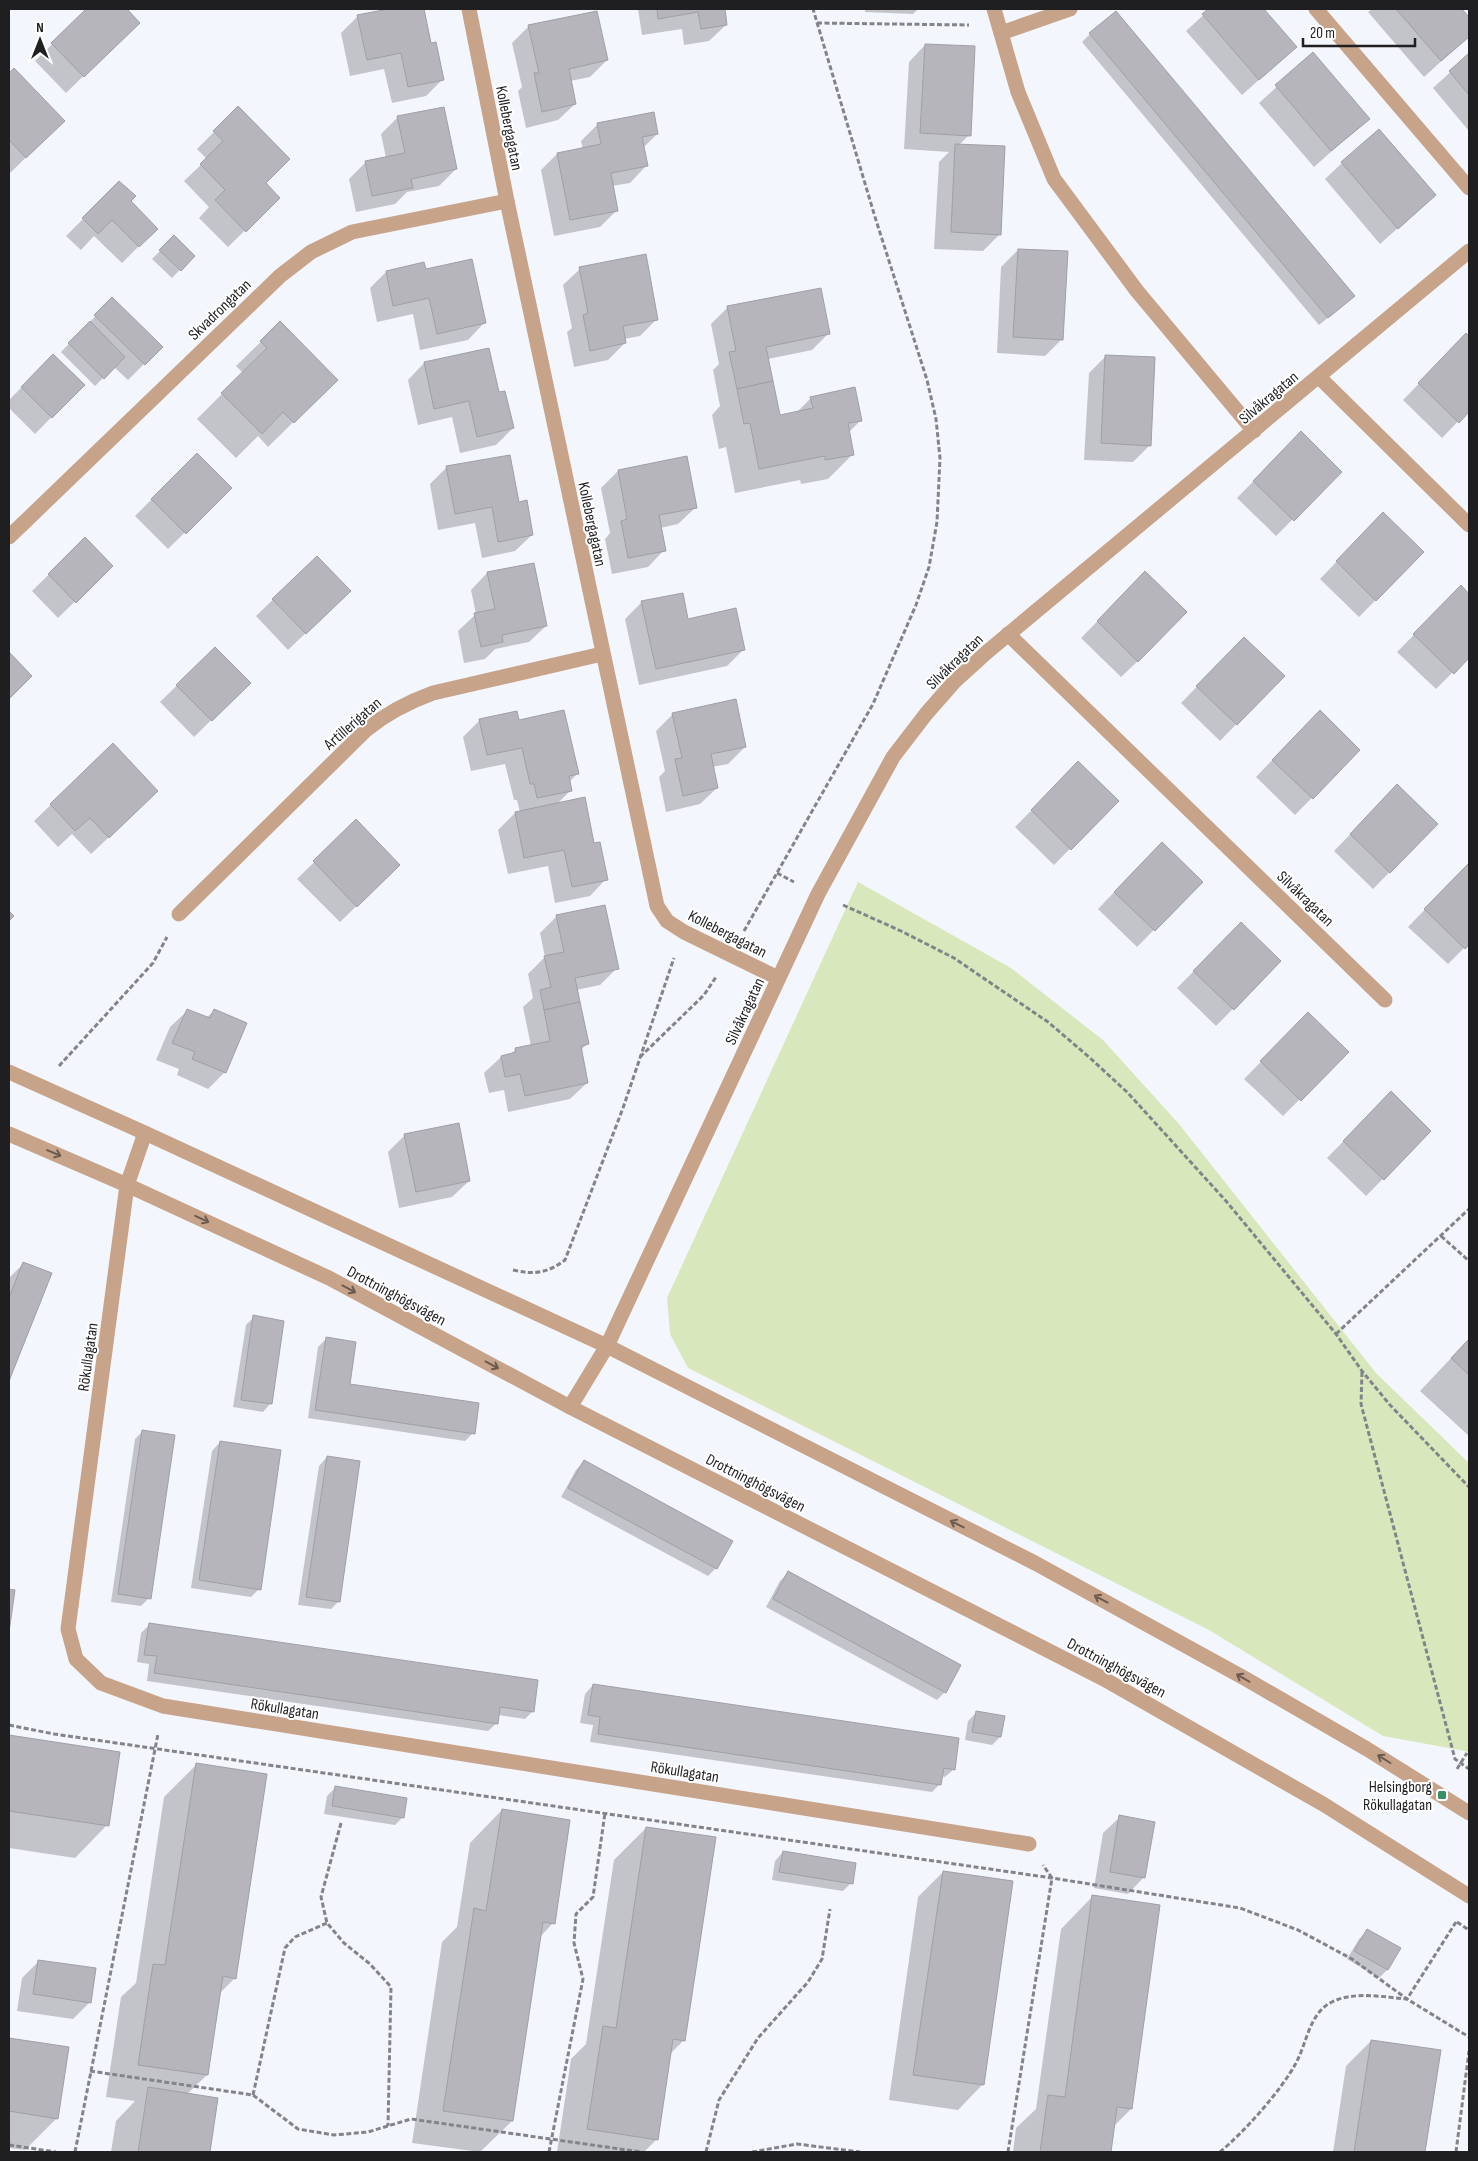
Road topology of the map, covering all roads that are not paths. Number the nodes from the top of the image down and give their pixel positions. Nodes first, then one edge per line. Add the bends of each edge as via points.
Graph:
1 (468, 9) edge
2 (994, 9) edge
3 (1070, 9) edge
4 (1316, 9) edge
5 (1000, 29) junction
6 (1469, 188) edge
7 (507, 201) junction
8 (1469, 251) edge
9 (1319, 377) junction
10 (1254, 431) junction
11 (1469, 525) edge
12 (9, 536) edge
13 (1008, 634) junction
14 (602, 654) junction
15 (179, 914) road end
16 (778, 978) junction
17 (1385, 1000) dead end
18 (9, 1072) edge
19 (145, 1133) junction
20 (9, 1134) edge
21 (128, 1185) junction
22 (607, 1346) junction
23 (570, 1407) junction
24 (1469, 1813) edge
25 (1028, 1844) dead end
26 (1469, 1896) edge

1 - 7 street, Kollebergagatan
2 - 5 street
3 - 5 street
4 - 6 street
5 - 10 street via 1018,92 1054,179 1137,291
7 - 12 street, Skvadrongatan via 352,232 310,252 280,276
7 - 14 street, Kollebergagatan
8 - 9 street, Silvåkragatan
9 - 10 street, Silvåkragatan
9 - 11 street, Silvåkragatan
10 - 13 street, Silvåkragatan
13 - 16 street, Silvåkragatan via 954,682 893,757 818,894
13 - 17 street, Silvåkragatan
14 - 15 street, Artillerigatan via 434,693 395,709 366,730
14 - 16 street, Kollebergagatan via 657,906 667,920 684,932
16 - 22 street, Silvåkragatan
18 - 19 street
19 - 21 street, Rökullagatan
19 - 22 street
20 -> 21 street, Drottninghögsvägen
21 -> 23 street, Drottninghögsvägen via 329,1278
21 - 25 street, Rökullagatan via 68,1630 76,1659 101,1683 163,1706
22 - 23 street, Silvåkragatan
24 -> 22 street via 1368,1749 1139,1619
23 - 26 street, Drottninghögsvägen via 1104,1679 1323,1804

